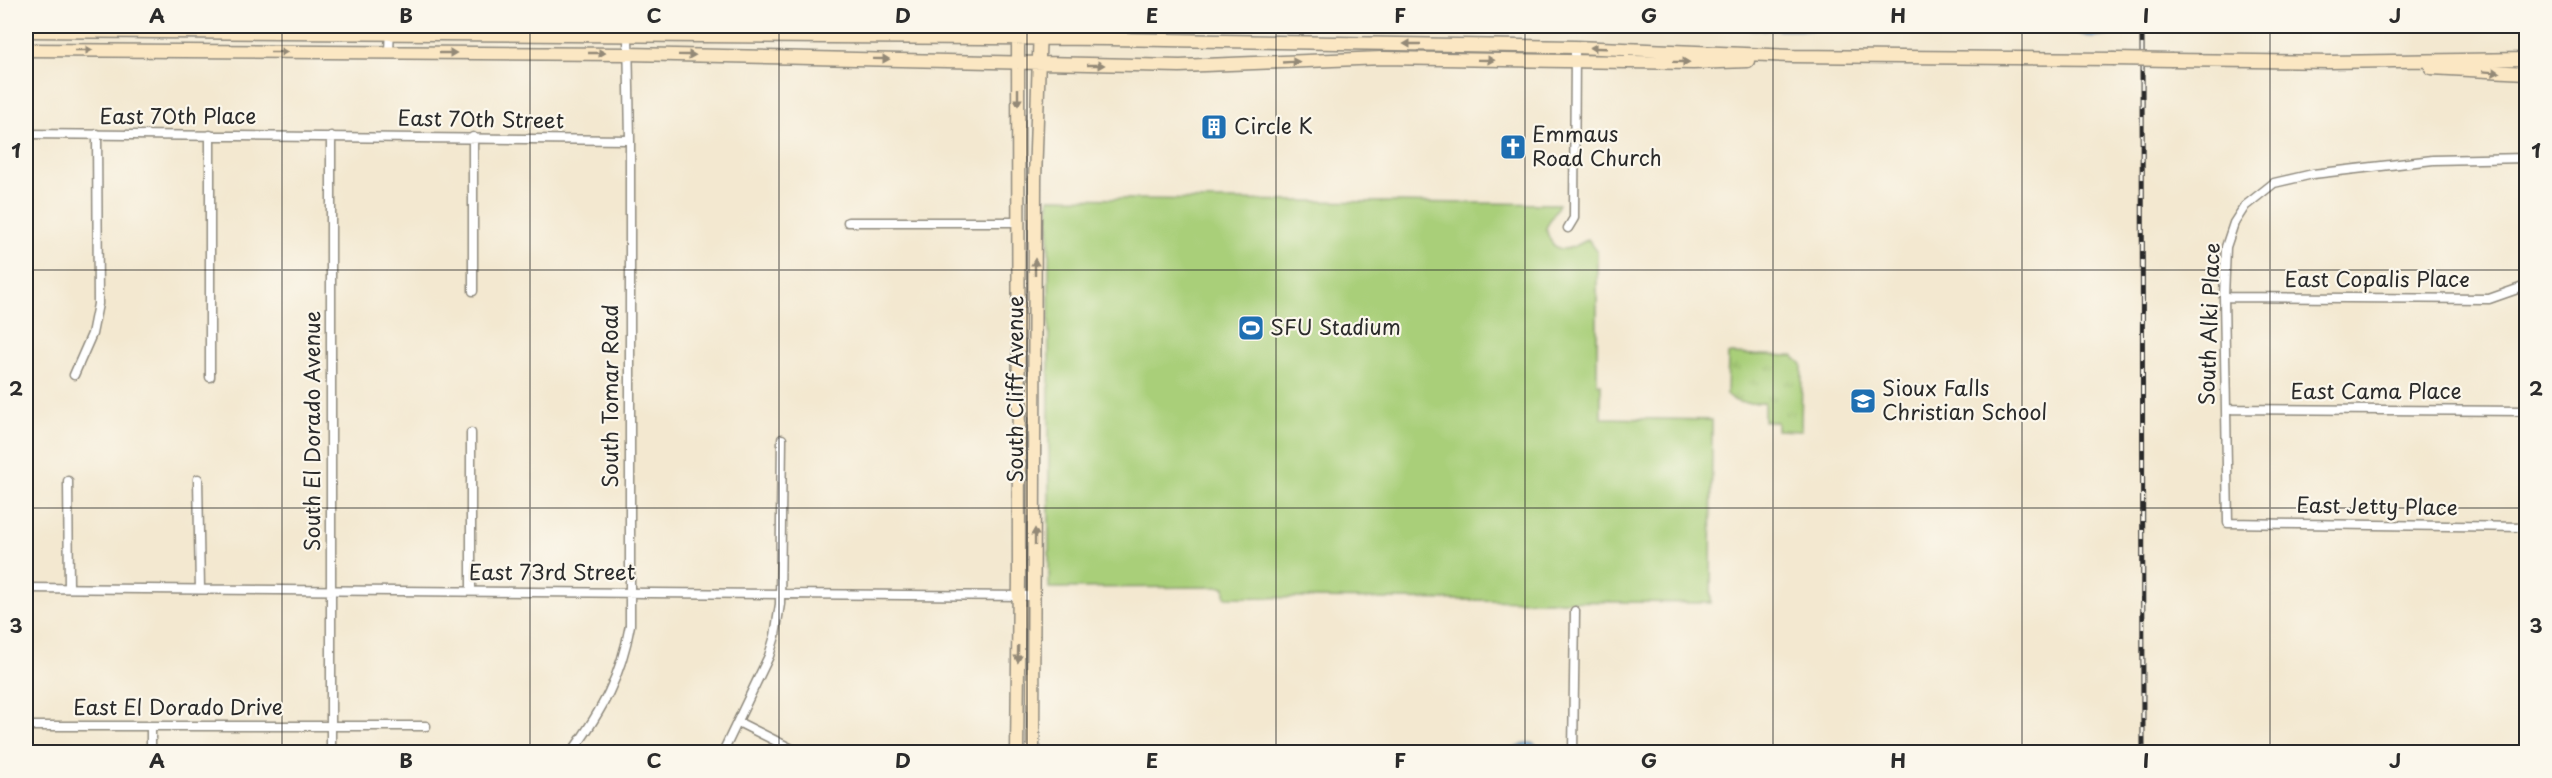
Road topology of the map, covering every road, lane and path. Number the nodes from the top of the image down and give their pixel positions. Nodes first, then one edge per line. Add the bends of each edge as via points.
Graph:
1 (1040, 26) edge
2 (390, 29) edge
3 (628, 30) edge
4 (26, 31) edge
5 (1018, 32) edge
6 (1038, 39) junction
7 (1575, 47) junction
8 (26, 50) edge
9 (389, 52) junction
10 (628, 54) junction
11 (1791, 56) junction
12 (2526, 59) edge
13 (1575, 61) junction
14 (2328, 62) junction
15 (1018, 63) junction
16 (1038, 64) junction
17 (2526, 74) edge
18 (26, 134) edge
19 (97, 134) junction
20 (210, 135) junction
21 (331, 136) junction
22 (473, 137) junction
23 (630, 140) junction
24 (2526, 158) edge
25 (848, 222) dead end
26 (1018, 222) junction
27 (1568, 228) dead end
28 (2526, 286) edge
29 (473, 291) dead end
30 (2224, 297) junction
31 (74, 375) dead end
32 (210, 377) dead end
33 (2226, 409) junction
34 (2526, 411) edge
35 (471, 433) dead end
36 (782, 439) dead end
37 (198, 478) dead end
38 (68, 481) dead end
39 (2228, 524) joint
40 (2526, 527) edge
41 (26, 588) edge
42 (69, 588) junction
43 (200, 589) junction
44 (331, 589) junction
45 (471, 590) junction
46 (630, 591) junction
47 (780, 593) junction
48 (1019, 596) junction
49 (1035, 596) junction
50 (1575, 611) dead end
51 (738, 722) junction
52 (26, 726) edge
53 (151, 726) junction
54 (332, 726) junction
55 (426, 726) dead end
56 (151, 753) edge
57 (331, 753) edge
58 (572, 753) edge
59 (723, 753) edge
60 (798, 753) edge
61 (1017, 753) edge
62 (1033, 753) edge
63 (1573, 753) edge

1 - 6 main road, South Cliff Avenue
2 - 3 main road
2 - 4 main road
2 - 9 street
3 - 5 main road
3 - 10 street, South Tomar Road
5 - 6 main road
5 - 15 main road, South Cliff Avenue
7 -> 6 main road
6 - 16 main road, South Cliff Avenue
11 -> 7 main road
7 - 13 street
8 -> 9 main road
9 -> 10 main road
10 -> 15 main road
10 - 23 street, South Tomar Road
13 -> 11 main road via 1730,62
11 - 14 main road, bridge
12 - 14 main road
16 -> 13 main road via 1226,65 1383,58
13 - 27 street via 1574,218
14 -> 17 main road
15 - 16 main road
15 -> 26 main road, South Cliff Avenue
49 -> 16 main road, South Cliff Avenue
18 - 19 street, East 70th Place
19 - 20 street, East 70th Place
19 - 31 street via 98,304 92,334
20 - 21 street, East 70th Place
20 - 32 street
21 - 22 street, East 70th Street
21 - 44 street, South El Dorado Avenue
22 - 23 street, East 70th Street
22 - 29 street
23 - 46 street, South Tomar Road
24 - 30 street, South Alki Place via 2433,160 2313,174 2274,183 2252,199 2234,223 2226,247
25 - 26 street
26 - 48 main road, South Cliff Avenue
28 - 30 street, East Copalis Place via 2489,299
30 - 33 street, South Alki Place
33 - 34 street, East Cama Place
33 - 39 street, South Alki Place
35 - 45 street
36 - 47 street
37 - 43 street
38 - 42 street
39 - 40 street, East Jetty Place
41 - 42 street, East 73rd Street
42 - 43 street, East 73rd Street
43 - 44 street, East 73rd Street
44 - 45 street, East 73rd Street
44 - 54 street, South El Dorado Avenue
45 - 46 street, East 73rd Street
46 - 47 street, East 73rd Street
46 - 58 street, South Tomar Road via 630,625 624,658 612,690
47 - 48 street, East 73rd Street
47 - 51 street via 769,656
48 - 49 street, East 73rd Street
48 -> 61 main road, South Cliff Avenue
49 - 62 main road, South Cliff Avenue
50 - 63 street
51 - 59 street
51 - 60 street
52 - 53 street, East El Dorado Drive
53 - 54 street, East El Dorado Drive
53 - 56 street
54 - 55 street, East El Dorado Drive
54 - 57 street, South El Dorado Avenue

